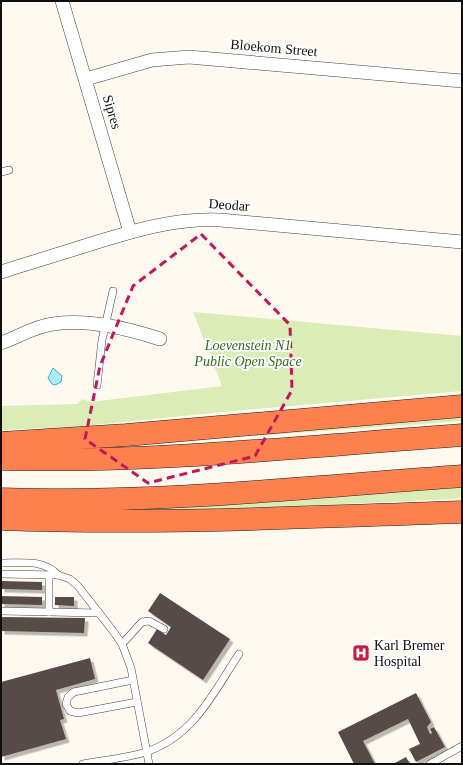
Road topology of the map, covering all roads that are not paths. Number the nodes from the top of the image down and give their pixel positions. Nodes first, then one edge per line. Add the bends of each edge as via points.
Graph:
1 (62, 1) edge
2 (86, 78) junction
3 (462, 81) edge
4 (9, 170) dead end
5 (1, 172) edge
6 (130, 232) junction
7 (462, 242) edge
8 (1, 272) edge
9 (113, 291) dead end
10 (105, 325) junction
11 (160, 339) dead end
12 (1, 343) edge
13 (97, 385) dead end
14 (462, 406) edge
15 (462, 434) edge
16 (1, 443) edge
17 (1, 459) edge
18 (462, 476) edge
19 (1, 499) edge
20 (462, 512) edge
21 (1, 519) edge
22 (1, 563) edge
23 (1, 574) edge
24 (50, 575) junction
25 (58, 575) junction
26 (1, 611) edge
27 (49, 612) junction
28 (99, 612) junction
29 (164, 629) dead end
30 (122, 644) junction
31 (239, 654) dead end
32 (133, 680) junction
33 (137, 702) junction
34 (462, 746) edge
35 (147, 752) junction
36 (83, 764) edge
37 (149, 764) edge
38 (430, 764) edge

1 - 2 street, Sipres
2 - 3 street, Bloekom Street via 152,60 190,57
2 - 6 street, Sipres
4 - 5 lane
6 - 7 street, Deodar via 174,221 208,219
6 - 8 street, Deodar
9 - 10 lane
10 - 11 street
10 - 12 street via 53,324
10 - 13 lane
14 - 16 highway via 134,435
15 - 17 highway via 138,458
18 - 19 highway via 143,498 49,501
20 - 21 highway via 169,522
22 - 25 lane via 41,564
23 - 24 lane
24 - 25 lane
24 - 27 lane
25 - 28 lane via 75,582
26 - 27 lane
27 - 28 lane
28 - 30 lane
29 - 30 lane via 150,621 142,622
30 - 32 lane
31 - 35 lane via 192,724
32 - 33 lane
32 - 33 lane via 74,692 68,696 66,704 70,711 78,713
33 - 35 lane
34 - 38 lane
35 - 36 lane
35 - 37 lane

